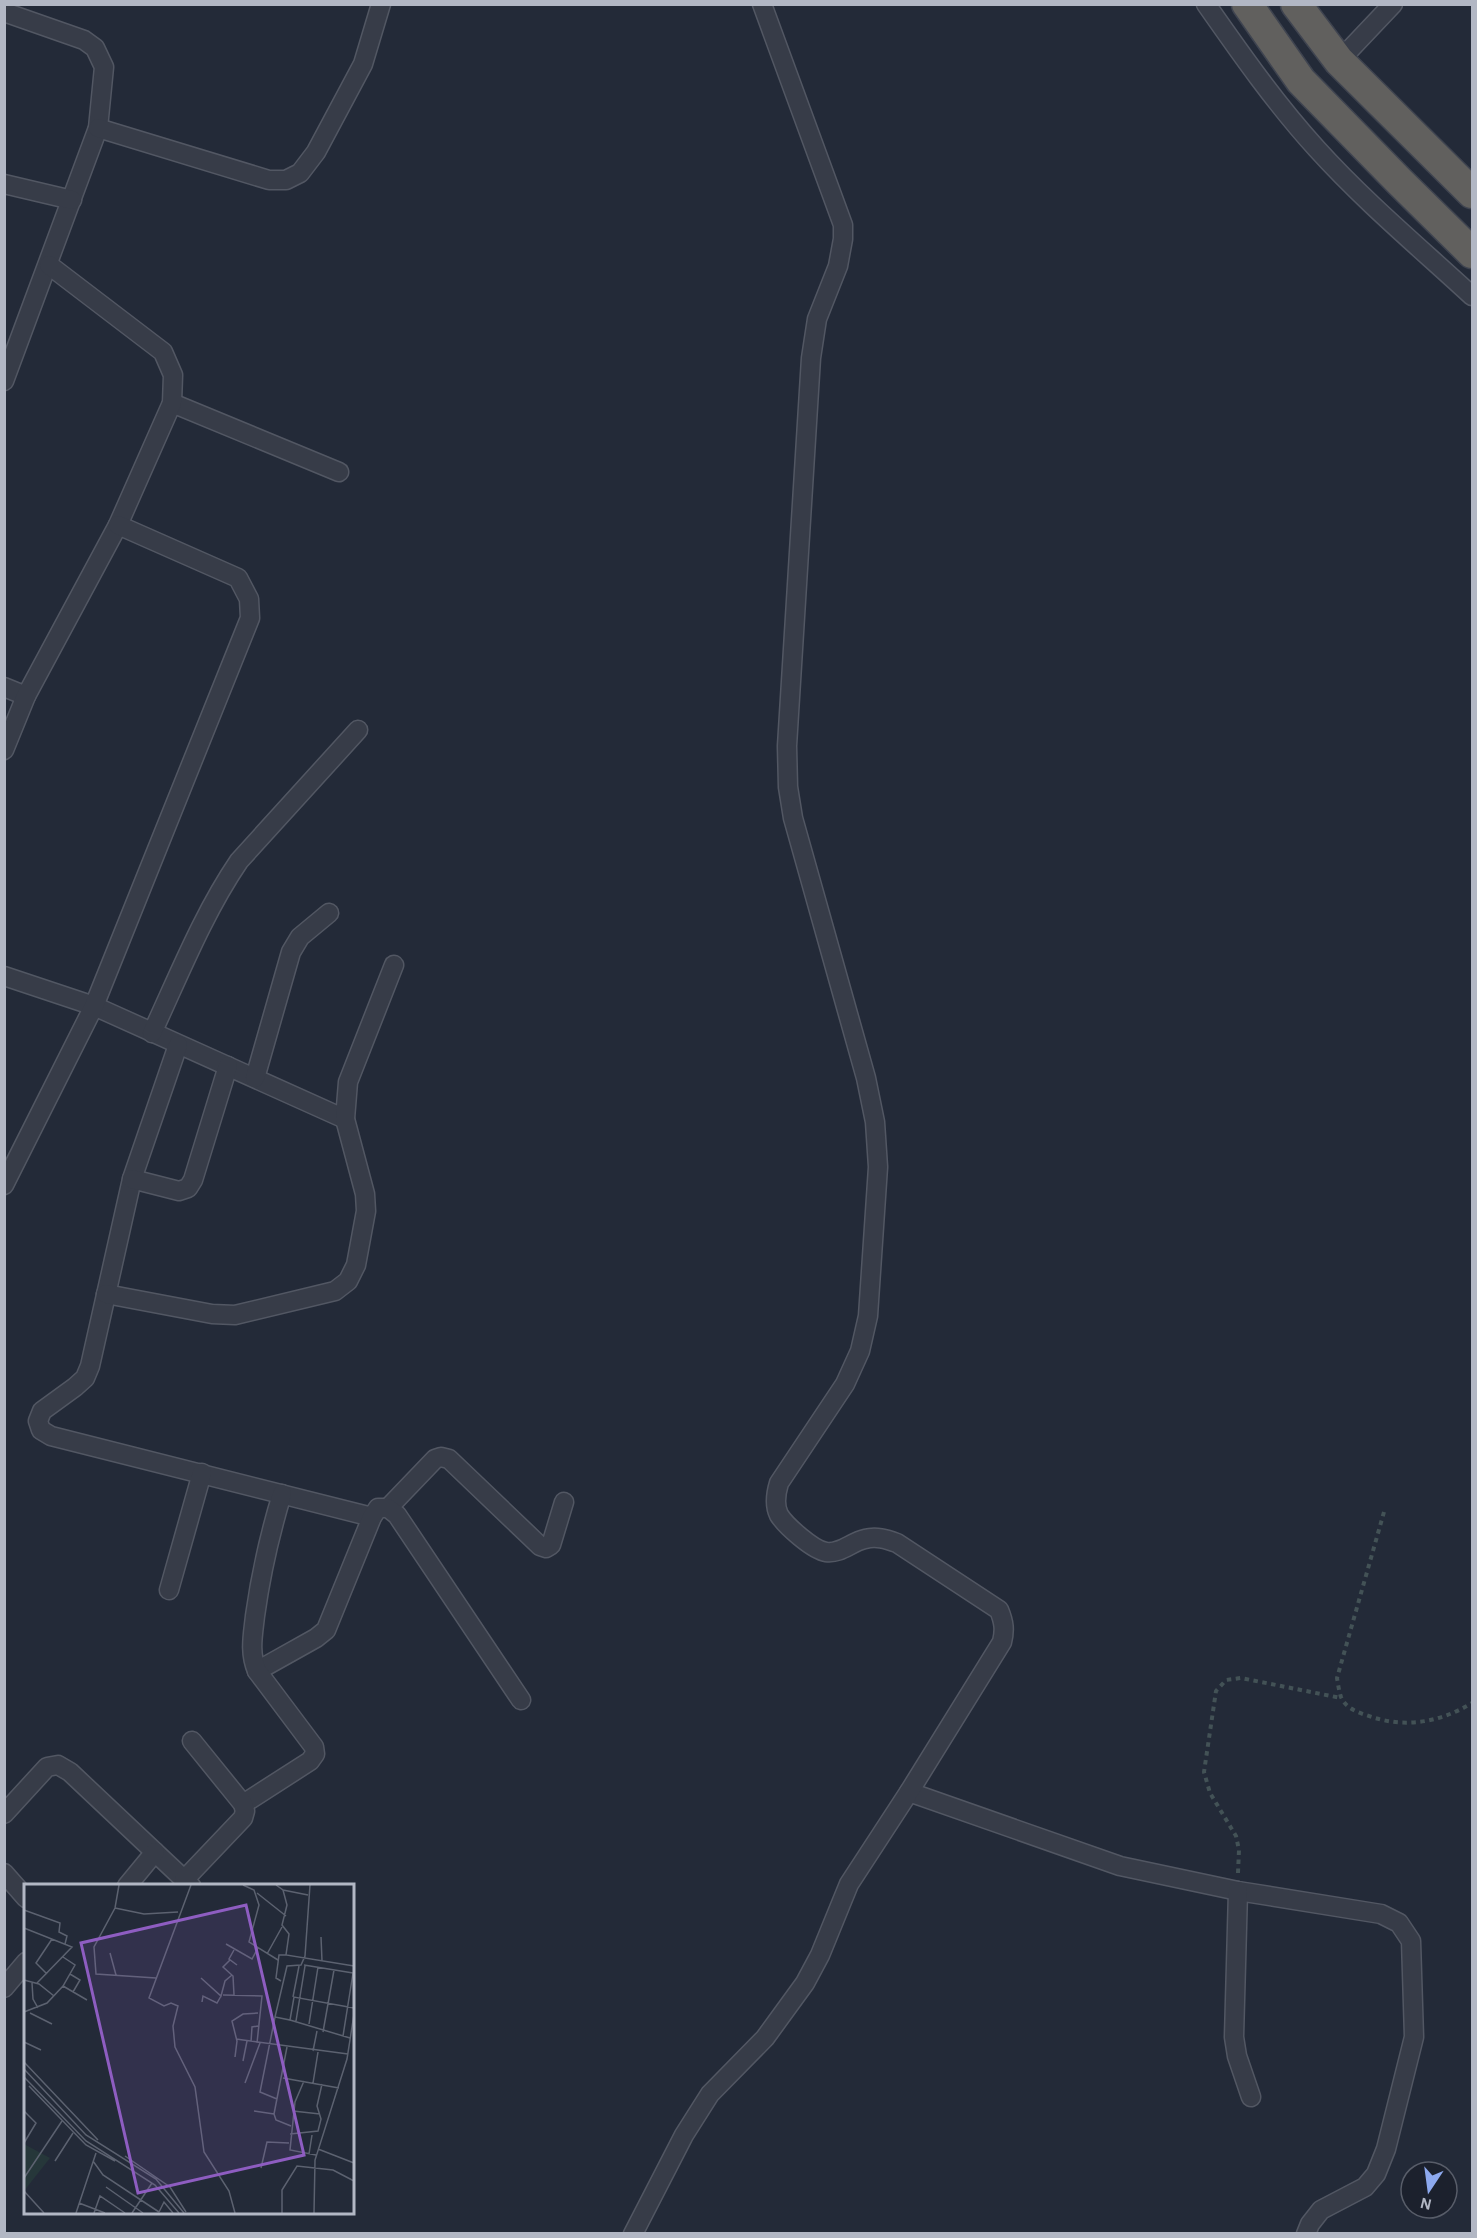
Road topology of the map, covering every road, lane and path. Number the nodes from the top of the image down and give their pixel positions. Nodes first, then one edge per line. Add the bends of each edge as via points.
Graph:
1 (381, 4) edge
2 (762, 4) edge
3 (1206, 4) edge
4 (1246, 4) edge
5 (1296, 4) edge
6 (1394, 4) edge
7 (4, 12) edge
8 (1339, 61) junction
9 (98, 128) junction
10 (4, 184) edge
11 (1473, 193) edge
12 (72, 200) junction
13 (1473, 253) edge
14 (49, 265) junction
15 (1473, 296) edge
16 (4, 381) edge
17 (172, 404) junction
18 (339, 472) dead end
19 (118, 525) junction
20 (4, 687) edge
21 (26, 696) junction
22 (358, 730) dead end
23 (4, 750) edge
24 (329, 913) dead end
25 (394, 965) dead end
26 (4, 976) edge
27 (94, 1006) junction
28 (152, 1033) junction
29 (178, 1045) junction
30 (228, 1066) junction
31 (255, 1078) junction
32 (345, 1119) junction
33 (132, 1179) junction
34 (4, 1185) edge
35 (106, 1294) junction
36 (201, 1473) junction
37 (282, 1494) junction
38 (564, 1502) dead end
39 (388, 1508) junction
40 (1384, 1512) dead end
41 (372, 1517) junction
42 (169, 1590) dead end
43 (257, 1671) junction
44 (1341, 1698) junction
45 (521, 1700) dead end
46 (1473, 1703) edge
47 (192, 1741) dead end
48 (909, 1792) junction
49 (243, 1804) junction
50 (4, 1814) edge
51 (155, 1852) junction
52 (4, 1873) edge
53 (187, 1883) edge
54 (129, 1884) edge
55 (1238, 1891) junction
56 (24, 1896) edge
57 (24, 1964) edge
58 (4, 1988) edge
59 (1251, 2097) dead end
60 (633, 2234) edge
61 (1306, 2234) edge

1 - 9 street via 363,64 316,152 300,173 286,180 269,180
2 - 48 street via 843,225 838,266 817,319 811,358 787,746 788,787 792,818 866,1078 875,1122 878,1167 868,1316 860,1351 845,1384 779,1483 777,1508 780,1516 812,1547 827,1552 864,1539 882,1538 897,1543 999,1611 1004,1626 1002,1642
3 - 15 street via 1316,148 1355,189
4 - 13 highway via 1301,81
5 - 8 highway
6 - 8 street
7 - 9 street via 84,40 94,48 104,67
8 - 11 highway
9 - 12 street
10 - 12 street
12 - 14 street
14 - 16 street
14 - 17 street via 163,352 173,375
17 - 18 street
17 - 19 street
19 - 21 street
19 - 27 street via 238,578 249,599 249,618
20 - 21 street
21 - 23 street
22 - 28 street via 226,880
24 - 31 street via 300,937 291,952
25 - 32 street via 348,1082
26 - 27 street
27 - 28 street
27 - 34 street
28 - 29 street
29 - 30 street
29 - 33 street
30 - 31 street
30 - 33 street via 188,1188 179,1191
31 - 32 street
32 - 35 street via 366,1211 356,1266 348,1281 335,1291 235,1315
33 - 35 street
35 - 36 street via 85,1378 42,1411 38,1421 41,1430 51,1436
36 - 37 street
36 - 42 street
37 - 41 street
37 - 43 street via 260,1575 252,1645
38 - 39 street via 551,1545 540,1546 449,1460 441,1457
39 - 41 street via 378,1509
39 - 45 street via 397,1515
40 - 44 path via 1337,1678
41 - 43 street via 326,1630
43 - 49 street via 314,1747 315,1754
44 - 46 path via 1353,1710 1379,1720 1414,1724 1456,1713
44 - 55 path via 1241,1678 1226,1680 1216,1691 1204,1772 1210,1793 1236,1836
47 - 49 street
48 - 55 street via 1120,1866
48 - 60 street via 849,1884 805,1983 765,2038 710,2094 684,2135
49 - 53 street via 243,1818
50 - 51 street via 47,1767 58,1765
51 - 53 street
51 - 54 street
52 - 56 street
55 - 59 street via 1234,2037
55 - 61 street via 1381,1914 1400,1923 1411,1941 1414,2037 1386,2149 1376,2174 1365,2187 1321,2210
57 - 58 street

